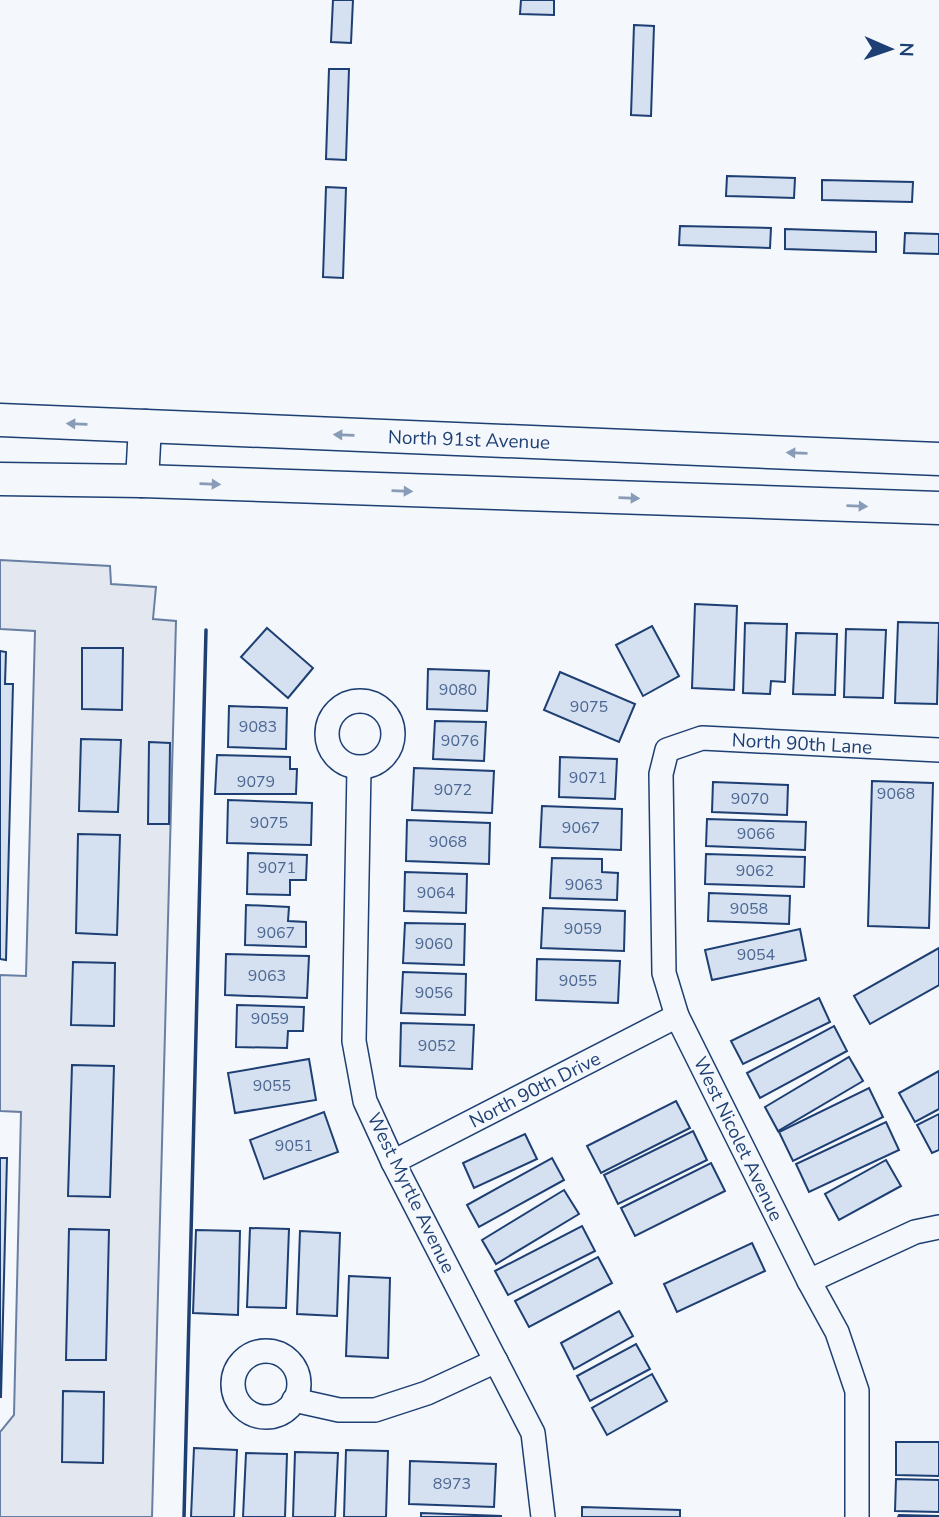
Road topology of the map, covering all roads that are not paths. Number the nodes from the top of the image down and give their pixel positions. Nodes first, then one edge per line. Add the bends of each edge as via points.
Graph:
1 (0, 420) edge
2 (145, 426) junction
3 (939, 459) edge
4 (0, 480) edge
5 (142, 481) junction
6 (939, 508) edge
7 (667, 750) joint
8 (939, 750) edge
9 (359, 768) dead end
10 (677, 1016) junction
11 (393, 1163) junction
12 (939, 1227) edge
13 (809, 1282) junction
14 (496, 1361) junction
15 (294, 1400) dead end
16 (542, 1517) edge
17 (857, 1517) edge

2 -> 1 main road, North 91st Avenue
3 -> 2 main road, North 91st Avenue
2 - 5 main road
4 - 5 main road
5 -> 6 main road
7 - 8 street, North 90th Lane via 702,738
7 - 10 street, West Nicolet Avenue via 661,774 664,973
9 - 11 street, West Myrtle Avenue via 354,1041 365,1101
10 - 11 street, North 90th Drive
10 - 13 street, West Nicolet Avenue
11 - 14 street, West Myrtle Avenue
12 - 13 street via 915,1232
13 - 17 street, West Nicolet Avenue via 837,1332 857,1391
14 - 15 street via 427,1393 375,1410 339,1410
14 - 16 street, West Myrtle Avenue via 533,1433

